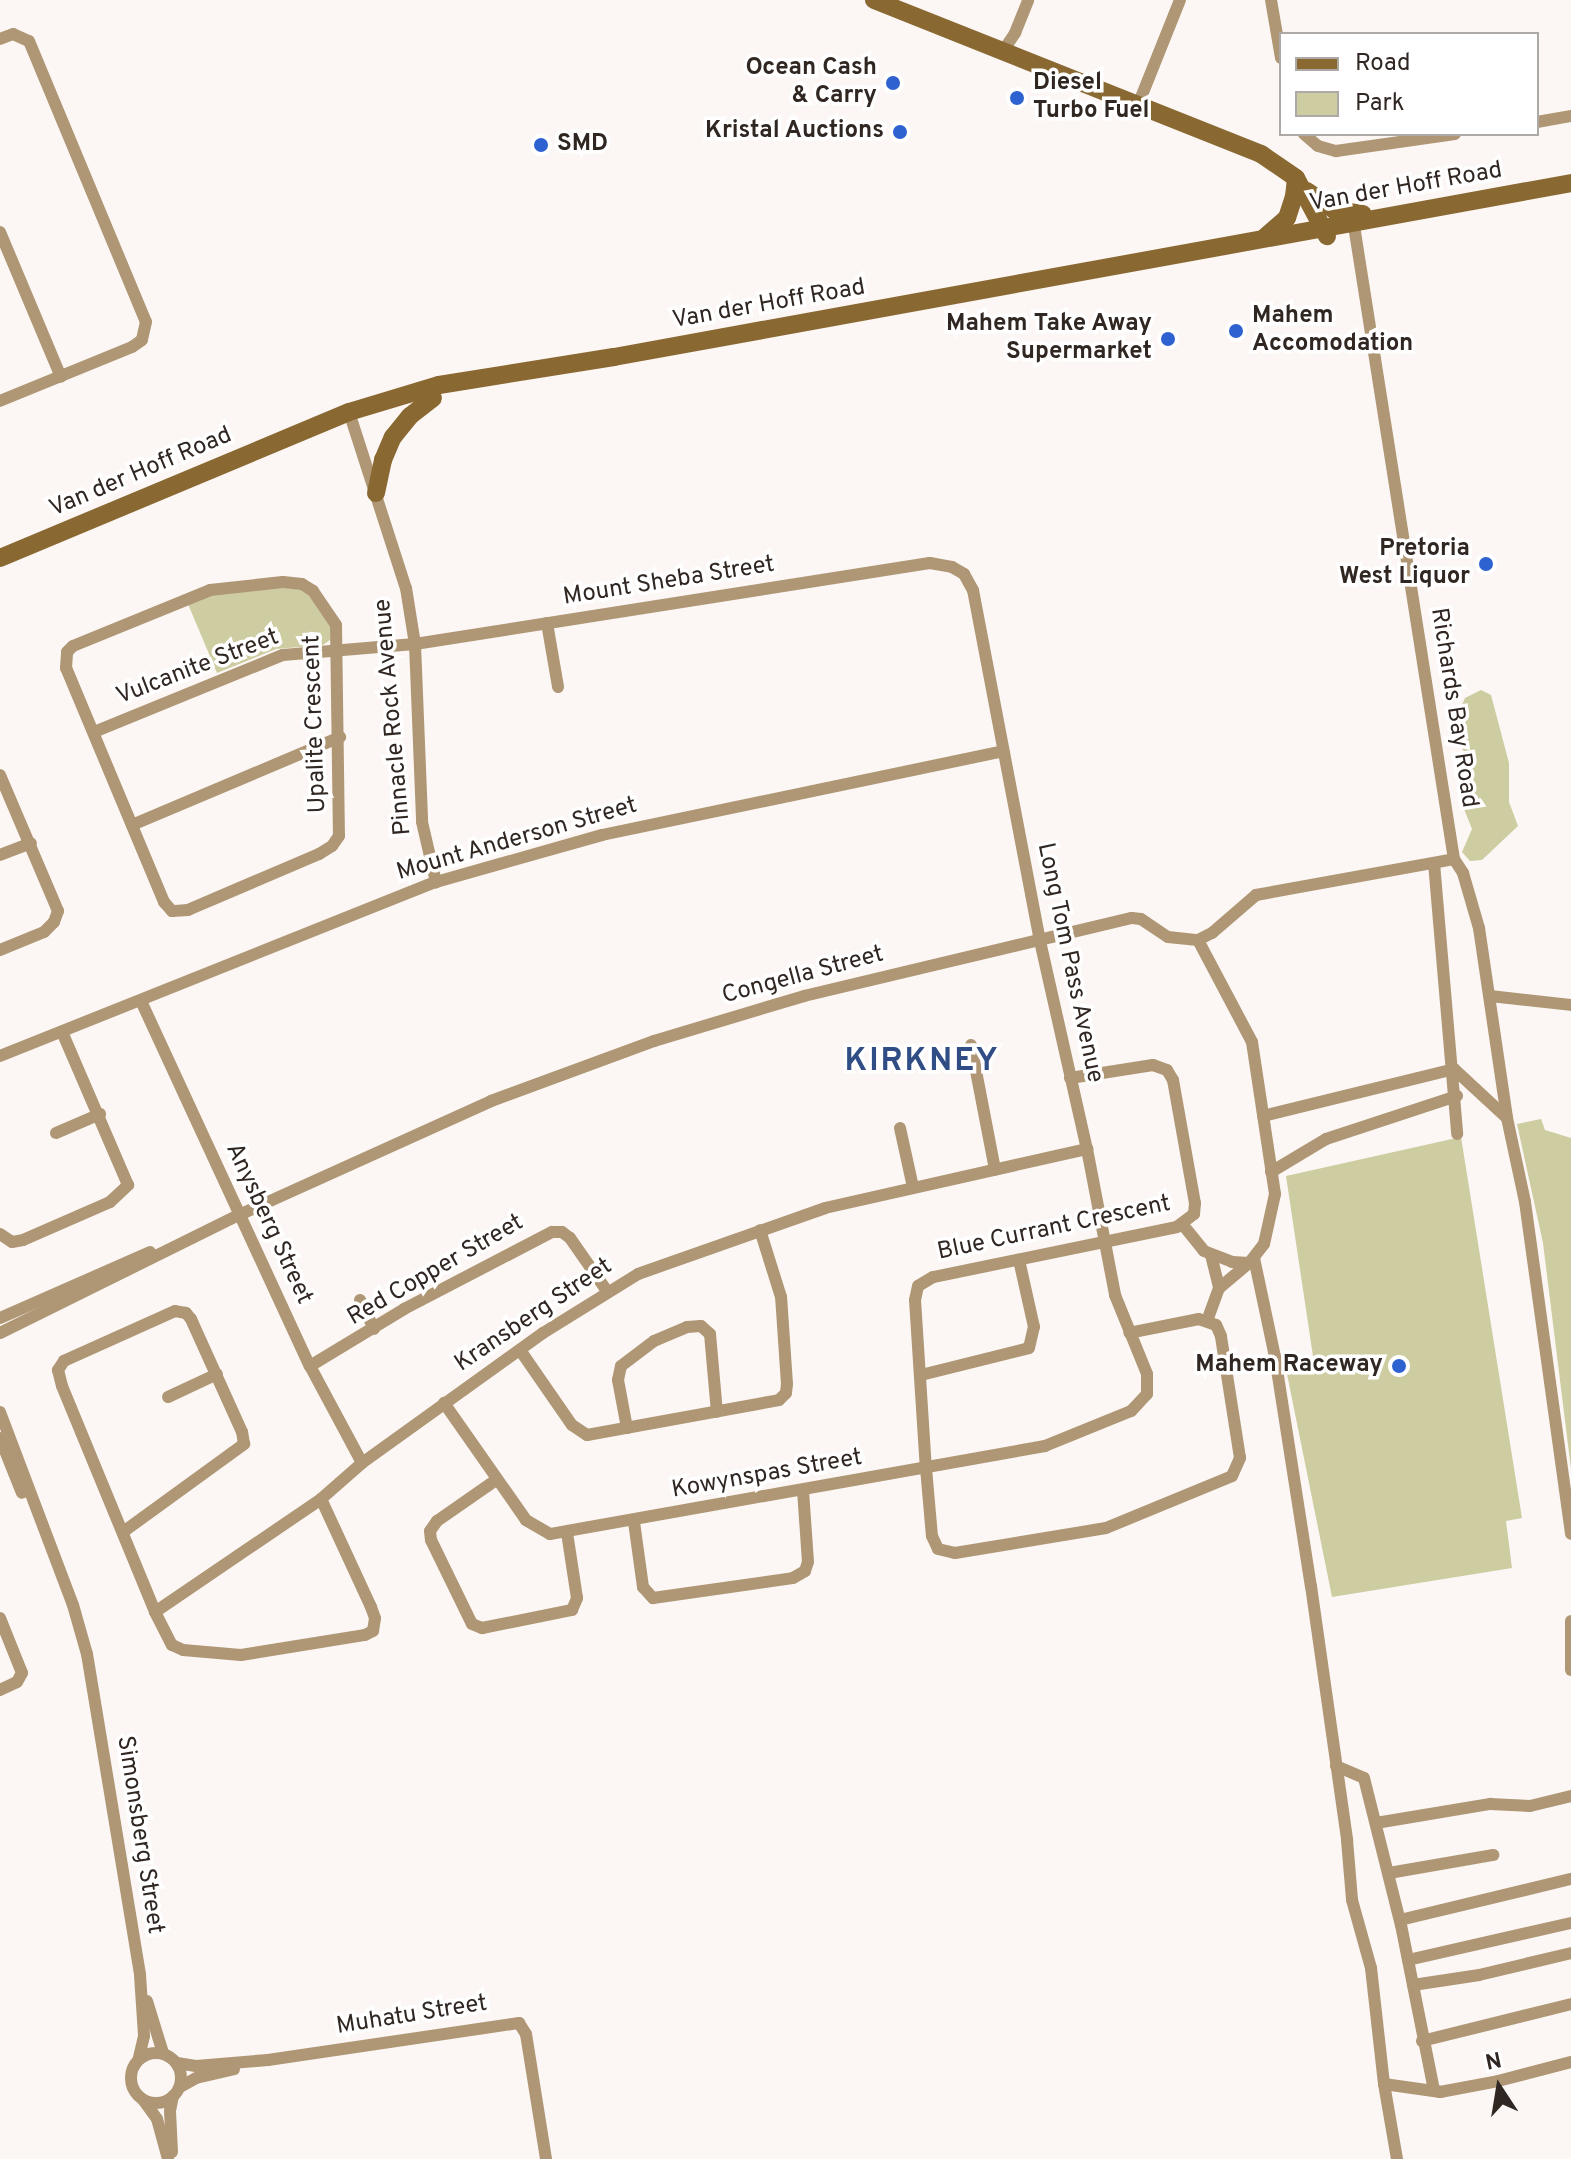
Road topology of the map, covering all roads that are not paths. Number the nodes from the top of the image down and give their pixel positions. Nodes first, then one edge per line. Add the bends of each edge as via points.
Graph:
1 (874, 0) edge
2 (1028, 0) edge
3 (1180, 0) edge
4 (1271, 0) edge
5 (0, 39) edge
6 (1279, 46) edge
7 (1003, 51) junction
8 (1138, 105) junction
9 (1571, 116) edge
10 (1539, 122) edge
11 (1306, 136) edge
12 (1441, 136) edge
13 (1571, 183) edge
14 (1300, 184) junction
15 (1571, 192) edge
16 (1408, 212) junction
17 (1326, 232) junction
18 (1355, 232) junction
19 (0, 235) edge
20 (1263, 239) junction
21 (61, 377) junction
22 (433, 398) junction
23 (0, 401) edge
24 (350, 417) junction
25 (376, 493) junction
26 (0, 558) edge
27 (930, 563) joint
28 (0, 566) edge
29 (547, 623) junction
30 (415, 644) junction
31 (339, 651) junction
32 (558, 687) dead end
33 (94, 732) junction
34 (340, 737) junction
35 (1003, 751) junction
36 (0, 775) edge
37 (132, 825) junction
38 (31, 843) junction
39 (0, 855) edge
40 (1454, 859) junction
41 (1434, 863) junction
42 (436, 882) junction
43 (1198, 940) junction
44 (1040, 941) junction
45 (0, 950) edge
46 (1490, 996) junction
47 (141, 1001) junction
48 (1571, 1005) edge
49 (62, 1032) junction
50 (971, 1045) dead end
51 (0, 1056) edge
52 (1454, 1069) junction
53 (1070, 1078) junction
54 (1457, 1096) junction
55 (100, 1114) junction
56 (1263, 1116) junction
57 (1507, 1118) junction
58 (900, 1128) dead end
59 (56, 1133) dead end
60 (1457, 1134) dead end
61 (1087, 1149) junction
62 (995, 1170) junction
63 (1271, 1172) junction
64 (913, 1187) junction
65 (239, 1215) junction
66 (1183, 1225) junction
67 (760, 1230) junction
68 (0, 1234) edge
69 (1104, 1242) junction
70 (176, 1245) junction
71 (1211, 1255) junction
72 (1019, 1260) junction
73 (1252, 1261) junction
74 (1219, 1288) junction
75 (607, 1291) junction
76 (360, 1300) dead end
77 (0, 1318) edge
78 (1207, 1321) junction
79 (374, 1329) junction
80 (0, 1333) edge
81 (1129, 1333) junction
82 (520, 1350) junction
83 (310, 1366) junction
84 (217, 1374) junction
85 (921, 1375) junction
86 (1147, 1394) joint
87 (168, 1397) dead end
88 (444, 1403) junction
89 (0, 1412) edge
90 (717, 1412) junction
91 (627, 1428) junction
92 (0, 1438) edge
93 (362, 1463) junction
94 (926, 1468) junction
95 (496, 1480) junction
96 (803, 1490) junction
97 (321, 1499) junction
98 (1570, 1517) edge
99 (634, 1522) junction
100 (123, 1532) junction
101 (567, 1533) junction
102 (1571, 1534) edge
103 (155, 1612) junction
104 (0, 1618) edge
105 (77, 1620) junction
106 (1571, 1627) edge
107 (1571, 1670) edge
108 (0, 1690) edge
109 (1336, 1766) junction
110 (1571, 1796) edge
111 (1376, 1823) junction
112 (1493, 1855) dead end
113 (1389, 1873) junction
114 (1571, 1879) edge
115 (1400, 1920) junction
116 (1571, 1923) edge
117 (1571, 1953) edge
118 (1408, 1960) junction
119 (140, 1975) junction
120 (1413, 1985) junction
121 (1571, 2004) edge
122 (1422, 2041) junction
123 (163, 2053) junction
124 (139, 2058) junction
125 (268, 2060) junction
126 (1571, 2062) edge
127 (177, 2063) junction
128 (1384, 2084) junction
129 (177, 2092) junction
130 (1440, 2092) junction
131 (144, 2101) junction
132 (170, 2159) edge
133 (546, 2159) edge
134 (1397, 2159) edge

1 - 7 main road
2 - 7 street
3 - 8 street
4 - 6 street
5 - 21 street via 13,34 29,41 146,322 142,340 132,347
7 - 8 main road
8 - 14 main road via 1261,154
9 - 10 street
11 - 12 street via 1336,151
13 - 16 main road, Van der Hoff Road
14 - 16 main road via 1334,210 1348,214
14 - 17 main road
14 - 20 main road via 1287,218
15 - 18 main road, Van der Hoff Road
16 - 17 main road, Van der Hoff Road
17 - 18 main road, Van der Hoff Road
17 - 20 main road, Van der Hoff Road
17 - 22 main road, Van der Hoff Road
18 - 40 street, Richards Bay Road
19 - 21 street
20 - 24 main road, Van der Hoff Road via 466,380 389,398
21 - 23 street
22 - 24 main road, Van der Hoff Road
22 - 25 main road via 393,437
24 - 25 street, Pinnacle Rock Avenue
24 - 26 main road, Van der Hoff Road
24 - 28 main road, Van der Hoff Road
25 - 30 street, Pinnacle Rock Avenue via 406,588
27 - 29 street, Mount Sheba Street
27 - 35 street, Long Tom Pass Avenue via 964,574 973,590
29 - 30 street, Mount Sheba Street
29 - 32 street
30 - 31 street, Vulcanite Street
30 - 42 street, Pinnacle Rock Avenue via 422,822
31 - 33 street, Vulcanite Street via 272,659
31 - 33 street, Upalite Crescent via 331,614 308,587 283,582 210,590 70,649 66,668
31 - 34 street, Upalite Crescent
33 - 37 street, Upalite Crescent
34 - 37 street
34 - 37 street, Upalite Crescent via 341,825 335,843 188,910 172,911 164,902
35 - 42 street, Mount Anderson Street via 602,835
35 - 44 street, Long Tom Pass Avenue
36 - 38 street
38 - 39 street
38 - 45 street via 57,916 44,932
40 - 41 street
40 - 46 street, Richards Bay Road via 1479,928
41 - 43 street via 1256,895
41 - 52 street
42 - 47 street, Mount Anderson Street
43 - 44 street, Congella Street via 1168,937 1132,918
43 - 56 street via 1252,1042
44 - 53 street, Long Tom Pass Avenue
44 - 65 street, Congella Street via 804,996 654,1041 491,1101
46 - 48 street
46 - 57 street, Richards Bay Road
47 - 49 street, Mount Anderson Street
47 - 65 street, Anysberg Street
49 - 51 street, Mount Anderson Street
49 - 55 street
50 - 62 street
52 - 54 street
52 - 56 street
52 - 57 street
53 - 61 street, Long Tom Pass Avenue
53 - 66 street, Blue Currant Crescent via 1153,1065 1170,1074 1195,1203 1194,1214
54 - 60 street
54 - 63 street via 1326,1139
55 - 59 street
55 - 68 street via 127,1178 126,1190 23,1240 12,1242
56 - 63 street
57 - 98 street, Richards Bay Road via 1525,1202
58 - 64 street
61 - 62 street, Kransberg Street
61 - 69 street, Long Tom Pass Avenue
62 - 64 street, Kransberg Street
63 - 73 street via 1274,1209 1264,1244
64 - 67 street, Kransberg Street
65 - 70 street, Congella Street
65 - 83 street, Anysberg Street
66 - 69 street, Blue Currant Crescent
66 - 71 street
67 - 75 street, Kransberg Street via 646,1271
67 - 90 street via 781,1297 786,1393 775,1402
69 - 72 street, Blue Currant Crescent
69 - 81 street, Long Tom Pass Avenue
70 - 77 street, Congella Street
70 - 80 street, Congella Street
71 - 73 street
71 - 74 street
72 - 85 street, Blue Currant Crescent via 920,1283 915,1300
72 - 85 street via 1034,1327 1029,1348
73 - 74 street
73 - 109 street via 1275,1357
74 - 78 street
75 - 79 street, Red Copper Street via 570,1238 552,1232
75 - 82 street, Kransberg Street
76 - 79 street
78 - 81 street
78 - 94 street, Blue Currant Crescent via 1221,1336 1240,1458 1228,1480 1106,1528 947,1553 933,1542
79 - 83 street, Red Copper Street
81 - 86 street, Long Tom Pass Avenue via 1147,1374
82 - 88 street, Kransberg Street
82 - 91 street via 579,1432
83 - 93 street, Anysberg Street
84 - 87 street
84 - 100 street via 243,1435 242,1447
84 - 100 street via 190,1316 178,1311 60,1365 62,1386
85 - 94 street, Blue Currant Crescent
86 - 94 street, Kowynspas Street via 1131,1411 1067,1440
88 - 93 street, Kransberg Street
88 - 95 street, Kowynspas Street
89 - 105 street, Simonsberg Street
90 - 91 street
90 - 91 street via 710,1334 701,1326 687,1327 654,1341 621,1366 618,1380
92 - 105 street, Simonsberg Street
93 - 97 street, Kransberg Street
94 - 96 street, Kowynspas Street
95 - 101 street, Kowynspas Street via 536,1530
95 - 101 street via 430,1531 472,1624 482,1628 572,1610 577,1598
96 - 99 street, Kowynspas Street
96 - 99 street via 808,1562 803,1574 793,1578 653,1598 643,1587
97 - 103 street, Kransberg Street
97 - 103 street via 371,1607 371,1633 253,1654 224,1654 172,1645
98 - 102 street, Richards Bay Road
99 - 101 street, Kowynspas Street
100 - 103 street
104 - 108 street via 22,1673 17,1682
105 - 119 street, Simonsberg Street
106 - 107 street
109 - 111 street via 1364,1778
109 - 128 street via 1352,1900 1371,1968
110 - 111 street via 1530,1806 1490,1804
111 - 113 street
112 - 113 street
113 - 115 street
114 - 115 street
115 - 118 street
116 - 118 street
117 - 120 street
118 - 120 street
119 - 123 street
119 - 124 street, Simonsberg Street via 144,2036
120 - 122 street
121 - 122 street
122 - 130 street via 1434,2090
123 - 124 street
123 - 127 street
124 - 131 street via 130,2081
125 - 127 street
125 - 129 street via 196,2078
125 - 133 street, Muhatu Street via 519,2023 526,2034
126 - 130 street
127 - 129 street
128 - 130 street
128 - 134 street
129 - 131 street via 161,2103
129 - 132 street via 170,2111
131 - 132 street via 157,2119

